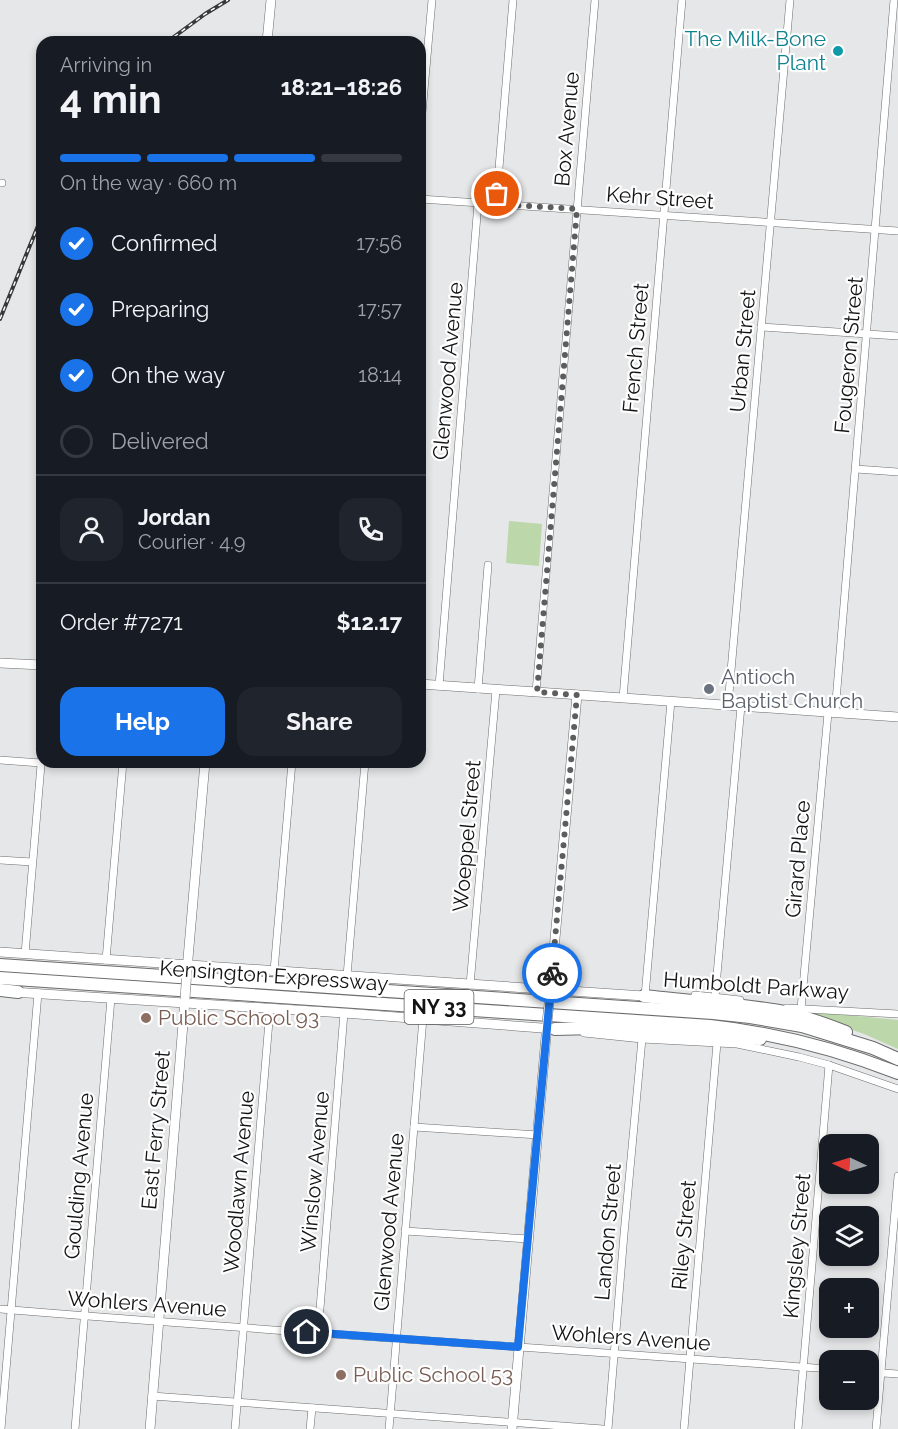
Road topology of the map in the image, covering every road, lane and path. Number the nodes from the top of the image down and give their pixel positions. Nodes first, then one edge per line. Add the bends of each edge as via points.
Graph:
1 (271, 0) edge
2 (432, 0) edge
3 (513, 0) edge
4 (595, 0) edge
5 (682, 0) edge
6 (790, 0) edge
7 (894, 0) edge
8 (268, 36) edge
9 (426, 68) edge
10 (426, 199) edge
11 (478, 203) junction
12 (496, 204) junction
13 (577, 209) junction
14 (663, 215) junction
15 (770, 222) junction
16 (875, 230) junction
17 (898, 231) edge
18 (761, 327) junction
19 (867, 334) junction
20 (898, 336) edge
21 (856, 469) junction
22 (898, 472) edge
23 (488, 565) dead end
24 (0, 663) edge
25 (36, 665) edge
26 (426, 685) edge
27 (439, 686) junction
28 (478, 689) junction
29 (496, 690) junction
30 (537, 692) junction
31 (577, 695) junction
32 (623, 698) junction
33 (671, 701) junction
34 (728, 705) junction
35 (741, 706) junction
36 (832, 713) junction
37 (898, 717) edge
38 (0, 760) edge
39 (36, 764) edge
40 (41, 768) edge
41 (122, 768) edge
42 (204, 768) edge
43 (291, 768) edge
44 (364, 768) edge
45 (0, 860) edge
46 (32, 862) junction
47 (0, 952) edge
48 (25, 954) junction
49 (106, 960) junction
50 (0, 964) edge
51 (187, 968) junction
52 (274, 971) junction
53 (347, 976) junction
54 (0, 978) edge
55 (470, 985) junction
56 (0, 991) edge
57 (18, 992) joint
58 (550, 992) junction
59 (38, 993) junction
60 (644, 996) junction
61 (715, 997) junction
62 (111, 998) junction
63 (185, 1001) junction
64 (270, 1009) junction
65 (801, 1009) junction
66 (344, 1013) junction
67 (898, 1014) edge
68 (423, 1018) junction
69 (550, 1027) junction
70 (642, 1039) junction
71 (796, 1040) junction
72 (717, 1043) junction
73 (873, 1048) junction
74 (898, 1059) edge
75 (829, 1065) junction
76 (898, 1073) edge
77 (898, 1089) edge
78 (414, 1126) junction
79 (538, 1136) junction
80 (898, 1176) edge
81 (405, 1231) junction
82 (529, 1239) junction
83 (0, 1309) edge
84 (11, 1310) junction
85 (84, 1316) junction
86 (159, 1322) junction
87 (244, 1328) junction
88 (318, 1333) junction
89 (396, 1339) junction
90 (518, 1347) junction
91 (614, 1353) junction
92 (690, 1359) junction
93 (804, 1367) junction
94 (819, 1368) edge
95 (881, 1373) junction
96 (898, 1374) edge
97 (152, 1396) junction
98 (238, 1402) junction
99 (312, 1408) junction
100 (390, 1413) junction
101 (512, 1426) edge
102 (1, 1429) edge
103 (75, 1429) edge
104 (150, 1429) edge
105 (235, 1429) edge
106 (310, 1429) edge
107 (389, 1429) edge
108 (603, 1429) edge
109 (608, 1429) edge
110 (684, 1429) edge
111 (798, 1429) edge
112 (876, 1429) edge

1 - 8 street
2 - 9 street
3 - 12 street
4 - 13 street, Box Avenue
5 - 14 street, French Street
6 - 15 street, Urban Street
7 - 16 street, Fougeron Street via 892,67
10 - 11 street, Kehr Street
11 - 12 street, Kehr Street
11 - 27 street, Glenwood Avenue
12 - 13 street, Kehr Street
13 - 14 street, Kehr Street
13 - 30 street, Box Avenue
14 - 15 street, Kehr Street
14 - 32 street, French Street
15 - 16 street, Kehr Street
15 - 18 street, Urban Street
16 - 17 street, Kehr Street
16 - 19 street, Fougeron Street
18 - 19 street
18 - 34 street, Urban Street
19 - 20 street
19 - 21 street, Fougeron Street
21 - 22 street
21 - 36 street, Fougeron Street
23 - 28 street
24 - 25 street
26 - 27 street
27 - 28 street
28 - 29 street
29 - 30 street
29 - 55 street, Woeppel Street
30 - 31 street
31 - 32 street
31 - 58 street
32 - 33 street
33 - 34 street
33 - 60 street
34 - 35 street
35 - 36 street
35 - 61 street
36 - 37 street
36 - 65 street, Girard Place
38 - 39 street
40 - 46 street
41 - 49 street
42 - 51 street, East Ferry Street
43 - 52 street
44 - 53 street
45 - 46 street
46 - 48 street
47 - 48 street, Humboldt Parkway
48 - 49 street, Humboldt Parkway
49 - 51 street, Humboldt Parkway
50 - 73 highway, Kensington Expressway / NY 33 via 713,1013 802,1026
51 - 52 street, Humboldt Parkway
51 - 63 street, East Ferry Street, bridge
52 - 53 street, Humboldt Parkway
53 - 55 street, Humboldt Parkway
54 - 71 highway, Kensington Expressway / NY 33 via 710,1026
55 - 58 street, Humboldt Parkway
56 - 57 highway
57 - 59 street
58 - 60 street, Humboldt Parkway
58 - 69 street, bridge
59 - 62 street
59 - 84 street
60 - 61 street, Humboldt Parkway
60 - 73 highway via 789,1013 854,1035
61 - 65 street, Humboldt Parkway
62 - 63 street
62 - 85 street, Goulding Avenue
63 - 64 street
63 - 86 street, East Ferry Street
64 - 66 street
64 - 87 street, Woodlawn Avenue
65 - 67 street, Humboldt Parkway
66 - 68 street
66 - 88 street, Winslow Avenue
68 - 69 street
68 - 78 street, Glenwood Avenue
69 - 70 street
69 - 71 highway
69 - 79 street
70 - 72 street
70 - 91 street, Landon Street
71 - 76 highway, Kensington Expressway / NY 33
72 - 75 street
72 - 92 street, Riley Street
73 - 74 highway, Kensington Expressway / NY 33
75 - 77 street
75 - 93 street, Kingsley Street
78 - 79 street
78 - 81 street, Glenwood Avenue
79 - 82 street
80 - 95 street
81 - 82 street
81 - 89 street, Glenwood Avenue
82 - 90 street
83 - 84 street, Wohlers Avenue
84 - 85 street, Wohlers Avenue
84 - 102 street
85 - 86 street, Wohlers Avenue
85 - 103 street, Goulding Avenue
86 - 87 street, Wohlers Avenue
86 - 97 street, East Ferry Street
87 - 88 street, Wohlers Avenue
87 - 98 street, Woodlawn Avenue
88 - 89 street, Wohlers Avenue
89 - 90 street, Wohlers Avenue
89 - 100 street, Glenwood Avenue
90 - 91 street, Wohlers Avenue
90 - 101 street
91 - 92 street, Wohlers Avenue
91 - 109 street, Landon Street
92 - 93 street, Wohlers Avenue
92 - 110 street, Riley Street
93 - 94 street, Wohlers Avenue
93 - 111 street, Kingsley Street
95 - 96 street
95 - 112 street
97 - 98 street
97 - 104 street, East Ferry Street
98 - 99 street
98 - 105 street, Woodlawn Avenue
99 - 100 street
99 - 106 street
100 - 101 street
100 - 107 street, Glenwood Avenue
101 - 108 street

